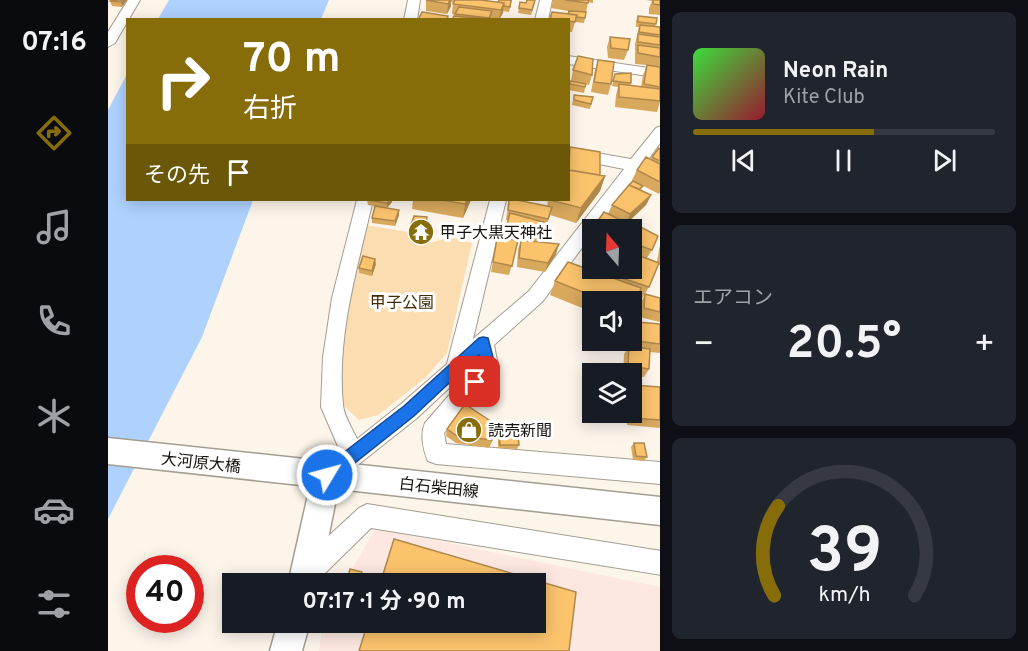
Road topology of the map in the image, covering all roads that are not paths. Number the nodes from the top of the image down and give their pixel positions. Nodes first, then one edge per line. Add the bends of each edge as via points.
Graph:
1 (134, 0) edge
2 (414, 0) edge
3 (546, 0) edge
4 (410, 18) edge
5 (542, 18) edge
6 (112, 29) edge
7 (108, 43) edge
8 (570, 60) edge
9 (660, 74) edge
10 (660, 131) edge
11 (570, 153) edge
12 (634, 165) junction
13 (365, 201) edge
14 (498, 201) edge
15 (483, 342) junction
16 (456, 369) junction
17 (108, 451) edge
18 (353, 456) junction
19 (660, 473) edge
20 (327, 475) junction
21 (660, 511) edge
22 (660, 563) edge
23 (305, 573) edge
24 (310, 573) edge
25 (291, 633) edge
26 (286, 651) edge

1 - 6 street
2 - 4 street
3 - 5 street
6 - 7 street
8 - 9 street
10 - 12 street
11 - 12 street
12 - 15 street via 536,296
13 - 18 street via 340,298 333,357 332,407
14 - 16 street
15 - 16 street
15 - 19 street via 488,365 434,430 436,454
16 - 18 street
17 - 20 main road, 大河原大橋
18 - 20 street
20 - 21 main road, 白石柴田線
20 - 23 main road
22 - 24 street via 367,516
25 - 26 main road

